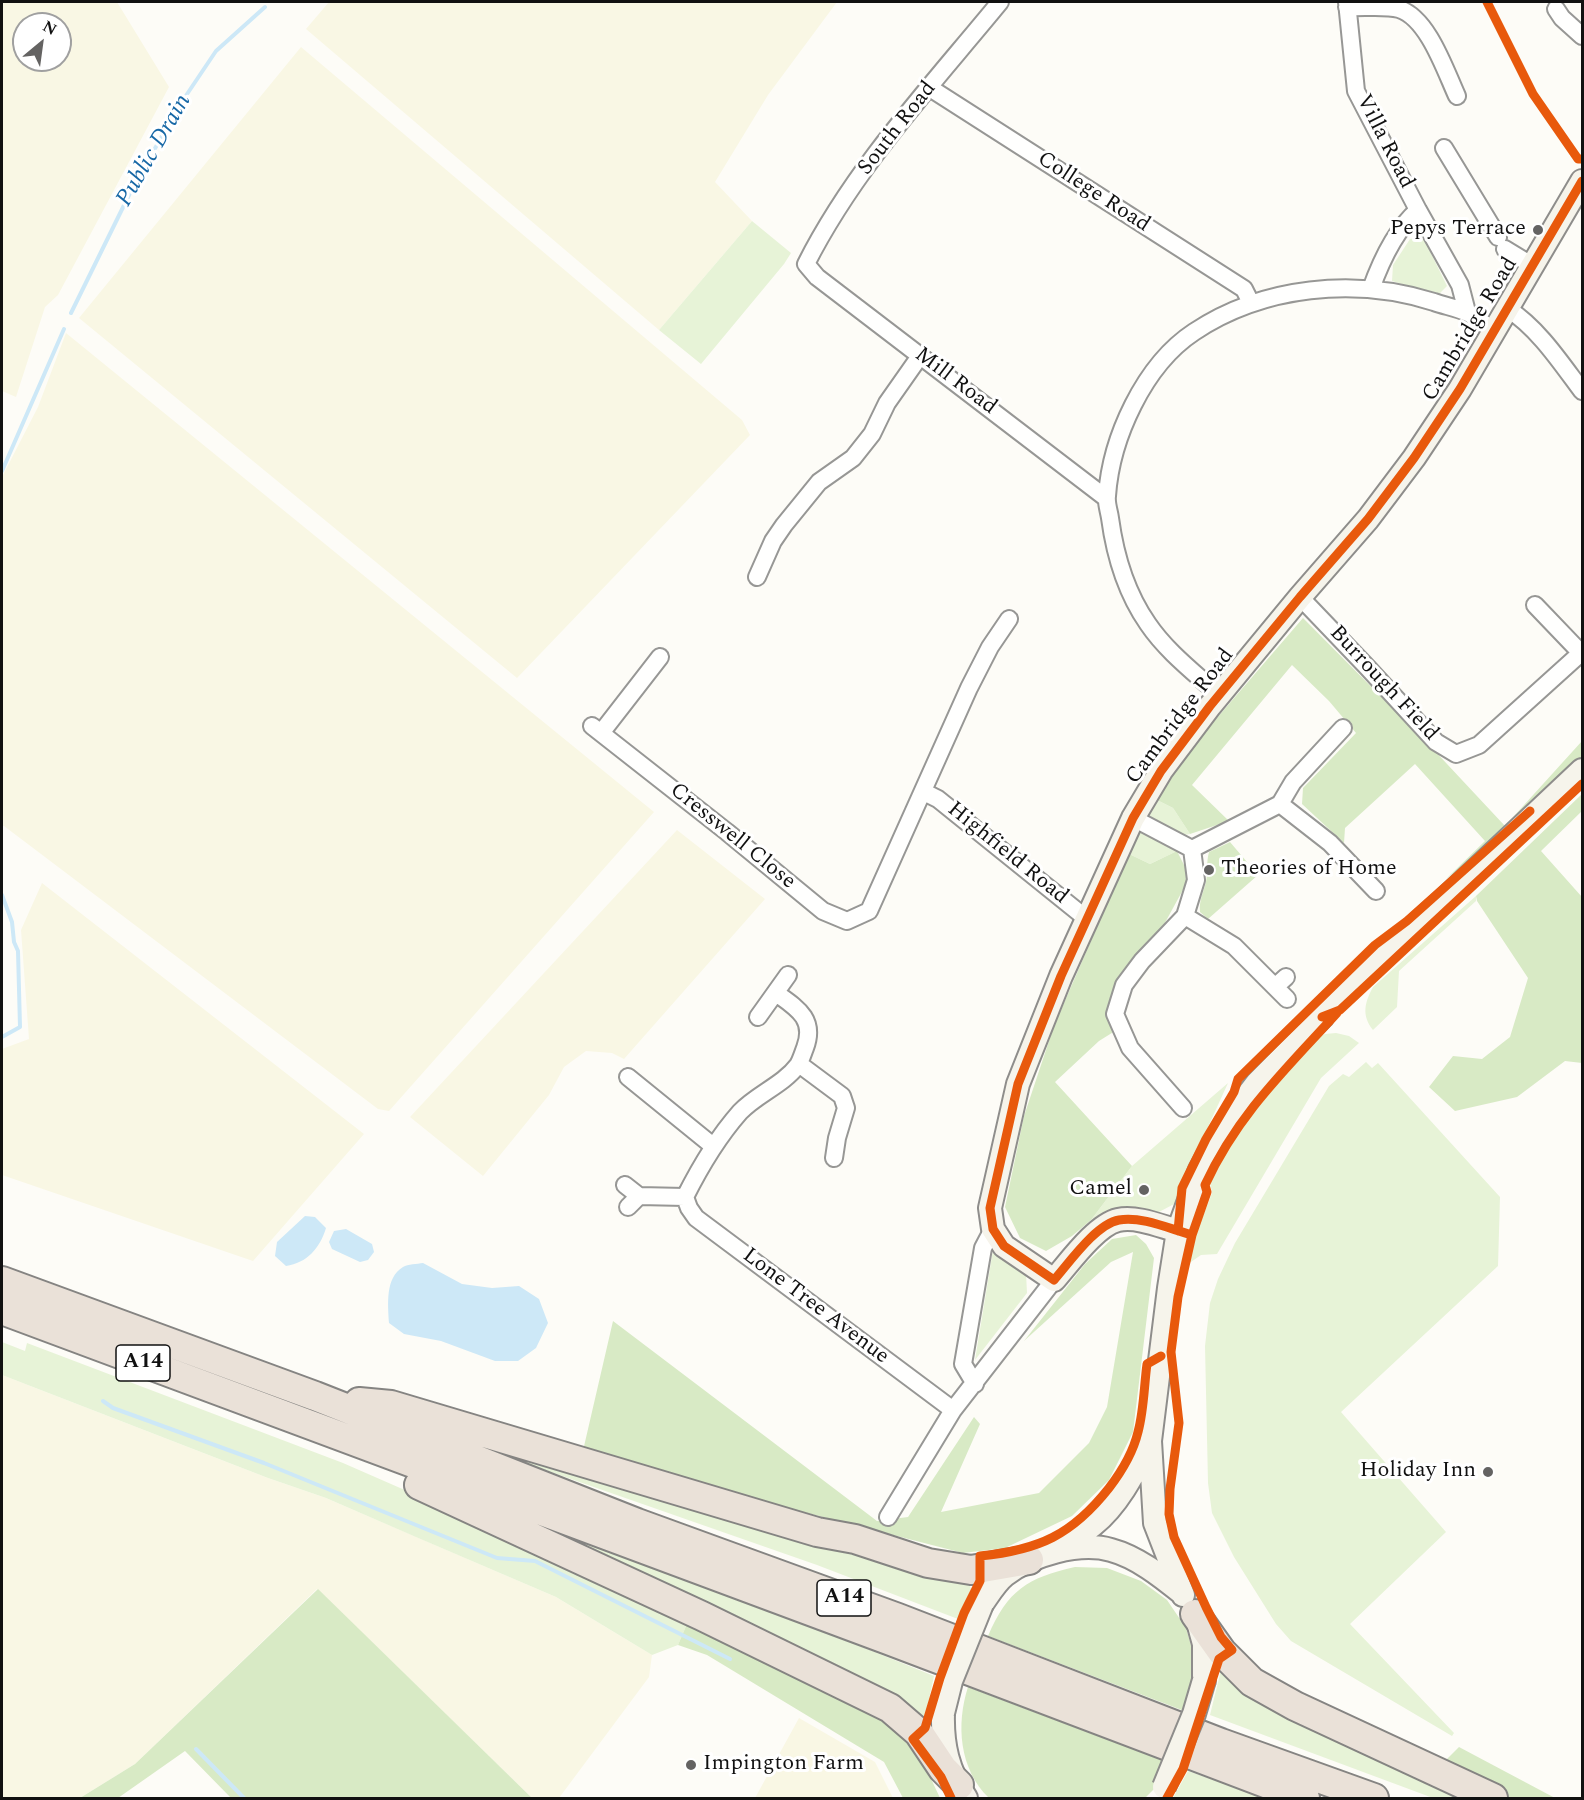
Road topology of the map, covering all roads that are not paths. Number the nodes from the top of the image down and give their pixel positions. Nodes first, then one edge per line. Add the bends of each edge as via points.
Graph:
1 (1000, 2) edge
2 (1347, 4) edge
3 (1556, 9) dead end
4 (1582, 36) edge
5 (930, 88) junction
6 (1457, 96) dead end
7 (1444, 148) dead end
8 (1582, 181) edge
9 (1418, 210) junction
10 (806, 264) joint
11 (1533, 266) junction
12 (1371, 289) junction
13 (1251, 303) junction
14 (1508, 309) junction
15 (1467, 312) junction
16 (1495, 331) junction
17 (920, 356) junction
18 (1582, 391) edge
19 (1106, 498) junction
20 (757, 577) dead end
21 (1300, 597) junction
22 (1535, 605) dead end
23 (1009, 619) dead end
24 (660, 657) dead end
25 (1219, 695) junction
26 (1343, 728) dead end
27 (1582, 770) edge
28 (1582, 784) edge
29 (924, 792) junction
30 (1280, 804) junction
31 (1133, 818) junction
32 (1192, 849) junction
33 (1376, 892) dead end
34 (869, 911) joint
35 (1185, 916) junction
36 (1087, 919) junction
37 (788, 975) dead end
38 (776, 993) junction
39 (1287, 999) dead end
40 (758, 1017) dead end
41 (1322, 1017) junction
42 (799, 1064) junction
43 (628, 1077) dead end
44 (1183, 1108) dead end
45 (713, 1146) junction
46 (834, 1158) dead end
47 (625, 1185) dead end
48 (685, 1197) junction
49 (993, 1229) junction
50 (1178, 1231) junction
51 (1054, 1280) junction
52 (2, 1281) edge
53 (2, 1310) edge
54 (975, 1384) junction
55 (315, 1396) junction
56 (953, 1410) junction
57 (285, 1416) junction
58 (1150, 1441) junction
59 (888, 1517) dead end
60 (1040, 1556) junction
61 (1189, 1604) junction
62 (1161, 1793) edge
63 (964, 1795) edge
64 (1305, 1798) edge
65 (1374, 1798) edge
66 (1493, 1798) edge

1 - 5 street, South Road
2 - 6 street via 1398,8 1415,17 1435,48
2 - 9 street, Villa Road via 1356,91
3 - 4 street
5 - 10 street, South Road via 873,156
5 - 13 street, College Road via 1244,289
7 - 11 street via 1501,243
8 - 11 main road, Cambridge Road
9 - 12 street, Villa Road via 1404,222
9 - 15 street, Villa Road via 1460,285
10 - 17 street, Mill Road via 817,277
11 - 14 main road, Cambridge Road
12 - 13 street via 1331,288
12 - 15 street via 1409,294
13 - 19 street via 1193,332 1160,363 1138,394 1126,421 1113,459
14 - 16 main road, Cambridge Road
14 - 18 street via 1539,337
15 - 16 street
16 - 21 main road, Cambridge Road via 1398,480
17 - 19 street, Mill Road
17 - 20 street via 853,458 819,482 773,541 771,562
19 - 25 street via 1115,549 1137,607 1174,655
21 - 22 street, Burrough Field via 1436,742 1456,754 1479,746 1560,681 1581,653
21 - 25 main road, Cambridge Road
23 - 29 street, Highfield Road via 969,688
24 - 34 street, Cresswell Close via 597,729 823,911 847,921
25 - 31 main road, Cambridge Road via 1161,771
26 - 30 street via 1293,782
27 - 41 main road via 1332,1001
28 - 41 main road via 1340,1010
29 - 34 street, Highfield Road
29 - 36 street, Highfield Road via 938,799
30 - 32 street
30 - 33 street via 1330,843
31 - 32 street
31 - 36 main road, Cambridge Road
32 - 35 street via 1196,880
35 - 39 street via 1234,946 1281,982
35 - 44 street via 1124,985 1115,1014 1130,1048 1165,1080
36 - 49 main road, Cambridge Road via 1018,1084 990,1208
37 - 38 street
38 - 40 street
38 - 42 street via 810,1013 810,1036
41 - 50 main road via 1257,1083 1226,1124 1200,1170
42 - 45 street via 742,1110
42 - 46 street via 842,1096 846,1108 830,1136
43 - 45 street
45 - 48 street
47 - 48 street via 634,1201
48 - 56 street, Lone Tree Avenue via 696,1218
49 - 51 main road via 1004,1246
49 - 54 street, Cambridge Road via 983,1248 963,1364
50 - 51 main road via 1146,1222 1118,1220 1104,1226
50 - 58 main road
51 - 54 street
52 - 55 highway, A14
53 - 57 highway, A14
54 - 56 street
55 - 60 highway, A14 via 390,1406 928,1563 971,1570
55 - 65 highway, A14 via 637,1523
56 - 59 street
57 - 63 highway via 349,1456 446,1496 890,1708 919,1733
57 - 64 highway, A14
58 - 60 main road via 1130,1480 1103,1516 1081,1534
58 - 61 main road via 1155,1523
60 - 61 main road via 1085,1548 1110,1550 1137,1561
60 - 63 main road, bridge via 1004,1576 982,1604 951,1682 942,1738 947,1760
61 - 62 main road, bridge via 1204,1644 1204,1680
61 - 66 highway via 1222,1652 1252,1682

